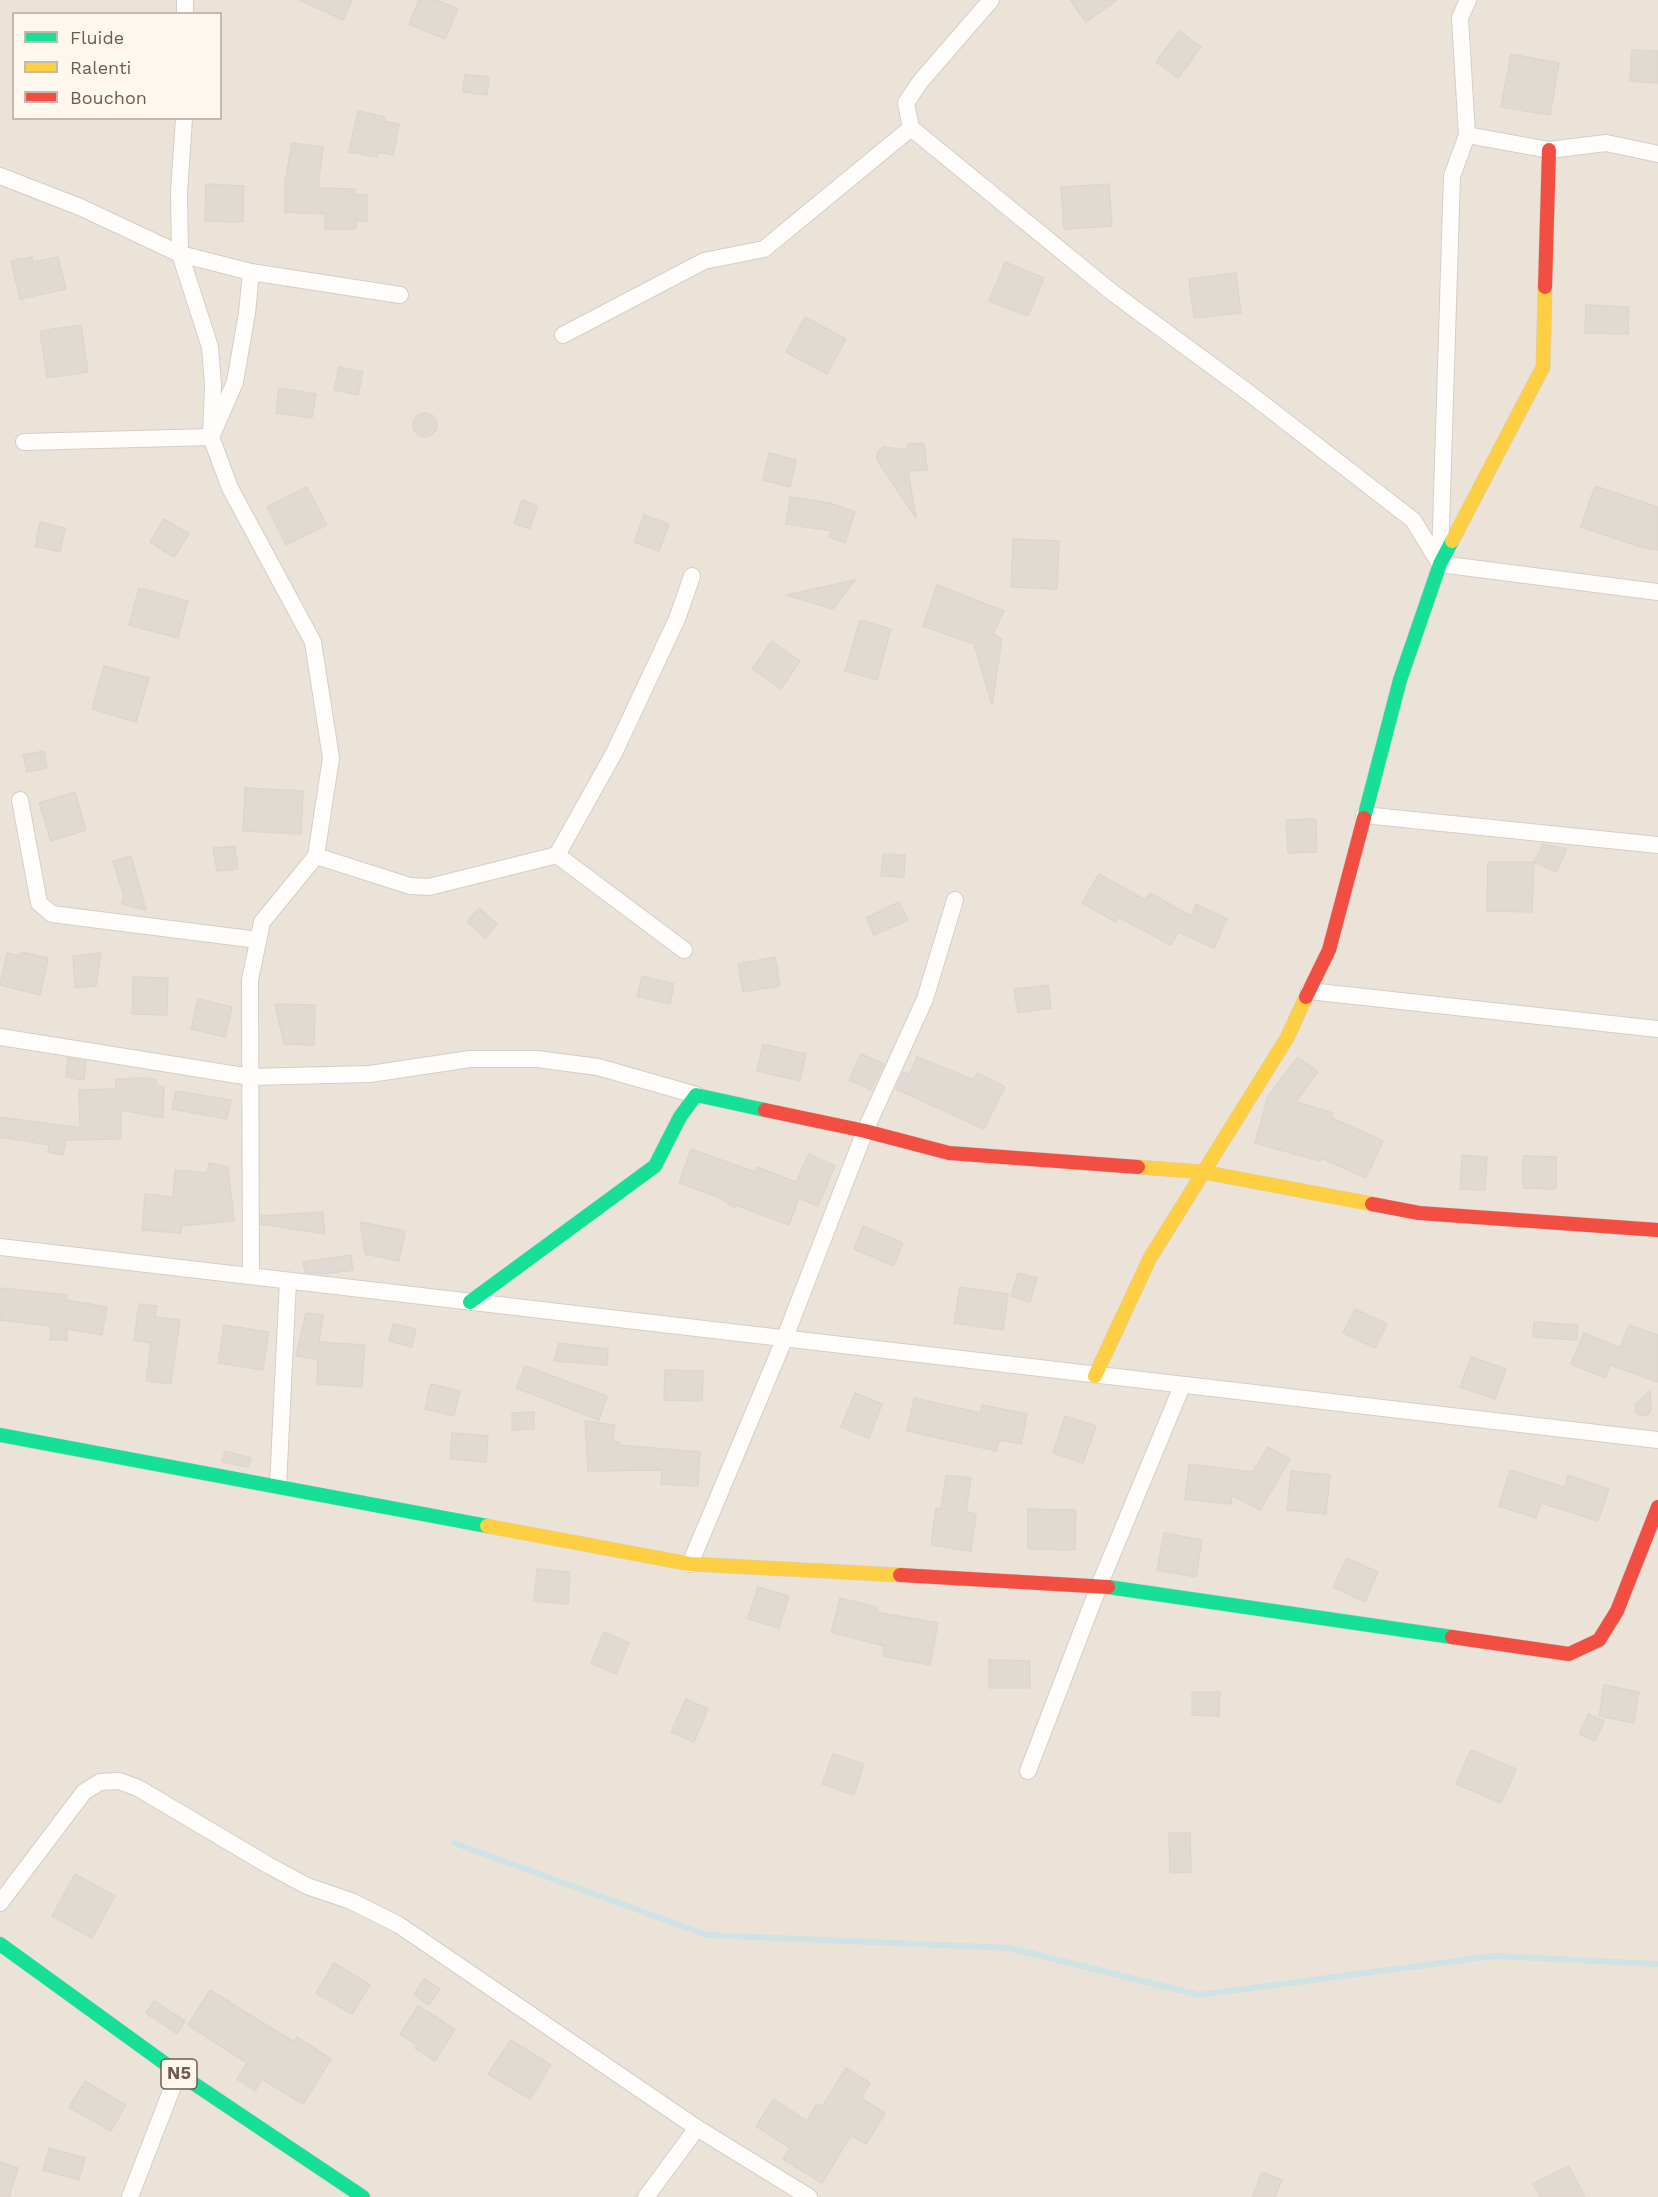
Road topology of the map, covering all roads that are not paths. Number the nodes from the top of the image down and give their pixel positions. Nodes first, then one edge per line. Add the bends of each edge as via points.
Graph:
1 (991, 0) edge
2 (1468, 0) edge
3 (184, 120) edge
4 (911, 128) junction
5 (1467, 135) junction
6 (1549, 150) junction
7 (1658, 154) edge
8 (0, 176) edge
9 (180, 254) junction
10 (250, 272) junction
11 (400, 295) dead end
12 (563, 335) dead end
13 (211, 437) junction
14 (24, 442) dead end
15 (1440, 564) junction
16 (692, 576) dead end
17 (1658, 592) edge
18 (20, 800) dead end
19 (1364, 815) junction
20 (1658, 845) edge
21 (557, 855) junction
22 (316, 856) junction
23 (955, 900) dead end
24 (258, 940) junction
25 (684, 950) dead end
26 (1309, 991) junction
27 (1658, 1029) edge
28 (0, 1037) edge
29 (250, 1077) junction
30 (696, 1095) junction
31 (865, 1131) junction
32 (1203, 1172) junction
33 (1658, 1230) edge
34 (0, 1247) edge
35 (251, 1276) junction
36 (288, 1281) junction
37 (470, 1302) junction
38 (784, 1340) junction
39 (1095, 1376) junction
40 (1182, 1386) junction
41 (0, 1435) edge
42 (1658, 1440) edge
43 (278, 1486) junction
44 (1658, 1507) edge
45 (690, 1564) junction
46 (1099, 1586) junction
47 (1028, 1771) dead end
48 (0, 1903) edge
49 (0, 1944) edge
50 (178, 2073) junction
51 (697, 2128) junction
52 (130, 2197) edge
53 (363, 2197) edge
54 (646, 2197) edge
55 (809, 2197) edge

1 - 4 street via 906,103
2 - 5 street via 1460,18
3 - 9 street
4 - 12 street via 765,249 704,261
4 - 15 street via 1113,293 1413,520
5 - 6 street
5 - 15 street via 1452,176
6 - 7 street via 1606,143
6 - 15 main road via 1543,367
8 - 9 street via 90,211
9 - 10 street
9 - 13 street via 210,347
10 - 11 street
10 - 13 street via 235,382
13 - 14 street
13 - 22 street via 230,488 313,642 332,758
15 - 17 street
15 - 19 main road via 1400,680
16 - 21 street via 677,618 614,753
18 - 24 street via 39,903 52,914
19 - 20 street
19 - 26 main road via 1329,950
21 - 22 street via 429,886 410,886
21 - 25 street
22 - 24 street via 262,922
23 - 31 street via 925,999
24 - 29 street via 250,980
26 - 27 street
26 - 32 main road via 1287,1038
28 - 29 street
29 - 30 street via 370,1074 470,1059 537,1059 598,1067
29 - 35 street
30 - 31 main road
30 - 37 main road via 655,1166
31 - 32 main road via 949,1153
31 - 38 street
32 - 33 main road via 1419,1213
32 - 39 main road via 1150,1258
34 - 35 street
35 - 36 street
36 - 37 street
36 - 43 street
37 - 38 street
38 - 39 street
38 - 45 street
39 - 40 street
40 - 42 street
40 - 46 street
41 - 43 main road
43 - 45 main road
44 - 46 main road via 1617,1611 1605,1631 1599,1640 1569,1654
45 - 46 main road
46 - 47 street
48 - 51 street via 84,1792 100,1782 138,1788 268,1866 399,1925
49 - 50 main road, N5
50 - 52 street
50 - 53 main road, N5
51 - 54 street
51 - 55 street

